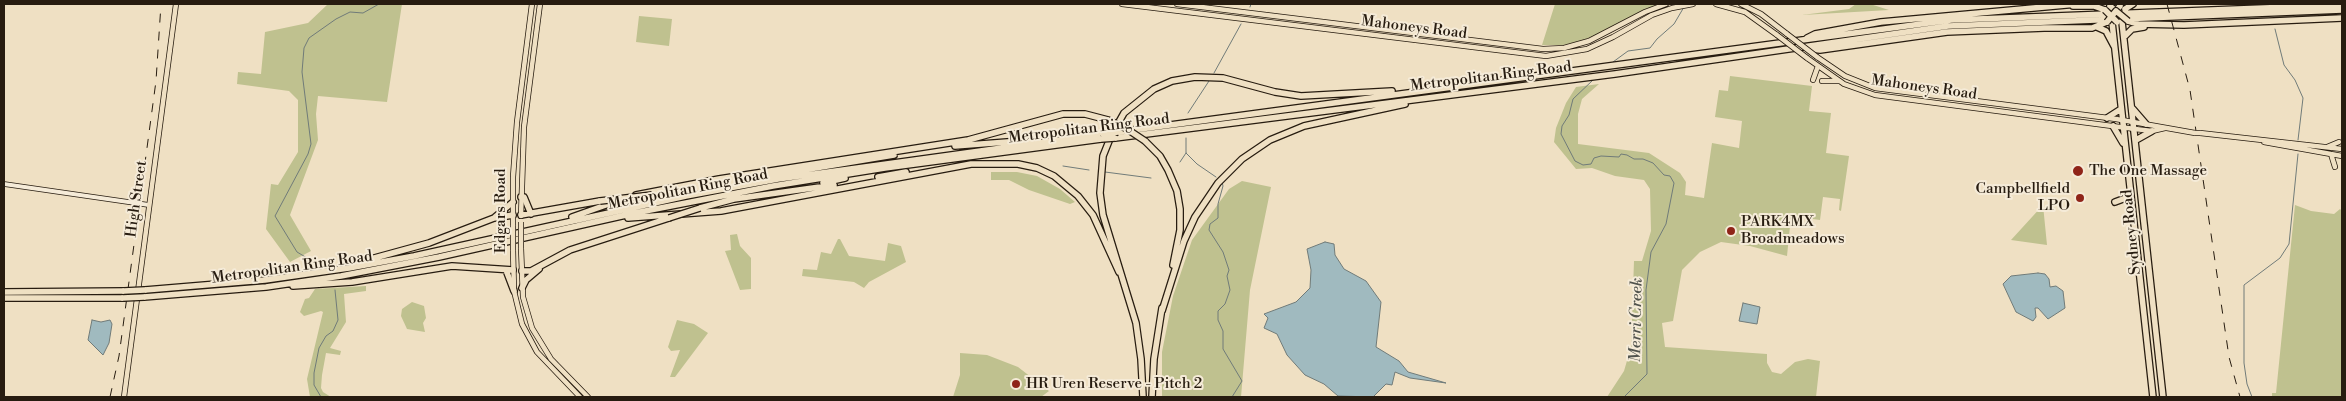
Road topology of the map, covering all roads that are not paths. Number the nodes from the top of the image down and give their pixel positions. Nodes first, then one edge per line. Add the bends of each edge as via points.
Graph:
1 (176, 4) edge
2 (532, 4) edge
3 (540, 4) edge
4 (1122, 4) edge
5 (1177, 4) edge
6 (1666, 4) edge
7 (1693, 4) edge
8 (1716, 4) edge
9 (1742, 4) edge
10 (2077, 4) edge
11 (2132, 4) edge
12 (2054, 6) junction
13 (2342, 6) edge
14 (2342, 10) edge
15 (2183, 13) junction
16 (2118, 14) edge
17 (1263, 15) junction
18 (2342, 18) edge
19 (1262, 21) junction
20 (2169, 25) junction
21 (2097, 27) junction
22 (1394, 31) junction
23 (2125, 32) junction
24 (1395, 38) junction
25 (1803, 41) junction
26 (1799, 48) junction
27 (2116, 48) junction
28 (1818, 66) junction
29 (1813, 80) dead end
30 (1838, 80) junction
31 (1822, 81) dead end
32 (1464, 86) junction
33 (1902, 92) junction
34 (1456, 94) junction
35 (1901, 98) junction
36 (2121, 109) junction
37 (2133, 109) junction
38 (2096, 117) junction
39 (2107, 118) junction
40 (2122, 120) junction
41 (2134, 122) junction
42 (2095, 123) junction
43 (2146, 124) junction
44 (2113, 126) junction
45 (2123, 127) junction
46 (2167, 128) junction
47 (2135, 129) junction
48 (2152, 131) junction
49 (1116, 135) junction
50 (1102, 137) junction
51 (1060, 140) junction
52 (2136, 140) junction
53 (2253, 140) junction
54 (2339, 142) dead end
55 (922, 147) junction
56 (2125, 147) junction
57 (2326, 147) junction
58 (2342, 149) edge
59 (2331, 154) junction
60 (2342, 156) edge
61 (920, 164) junction
62 (2335, 167) dead end
63 (930, 172) junction
64 (4, 184) edge
65 (787, 192) junction
66 (652, 195) junction
67 (521, 196) junction
68 (2131, 196) junction
69 (513, 202) junction
70 (2115, 202) dead end
71 (149, 205) junction
72 (531, 214) junction
73 (513, 215) junction
74 (521, 215) junction
75 (494, 218) junction
76 (572, 226) junction
77 (537, 229) junction
78 (545, 264) junction
79 (506, 270) junction
80 (514, 270) junction
81 (522, 271) junction
82 (319, 272) junction
83 (266, 287) junction
84 (1126, 287) junction
85 (522, 288) junction
86 (514, 291) junction
87 (4, 292) edge
88 (145, 293) junction
89 (124, 294) junction
90 (4, 298) edge
91 (1162, 311) junction
92 (124, 397) edge
93 (580, 397) edge
94 (588, 397) edge
95 (1143, 397) edge
96 (1152, 397) edge
97 (2153, 397) edge
98 (2163, 397) edge

1 - 71 main road, High Street
2 - 69 main road, Edgars Road via 517,122
3 - 67 main road, Edgars Road via 524,127
4 - 19 main road, Mahoneys Road
5 - 17 main road, Mahoneys Road
6 - 22 main road, Mahoneys Road via 1595,39 1564,48 1534,49
7 - 24 main road, Mahoneys Road via 1648,17 1596,46 1556,55 1526,55
8 - 28 main road, Mahoneys Road, bridge via 1751,15
9 - 33 main road, Mahoneys Road, bridge via 1837,71 1860,83
10 - 12 highway
11 - 16 highway
12 - 16 highway, bridge via 2092,6
12 - 25 highway via 1881,22 1815,34
13 - 15 highway
14 - 15 highway
15 - 25 highway, Metropolitan Ring Road via 1960,19
15 - 26 highway, Metropolitan Ring Road via 1948,26
16 - 20 highway
16 - 21 highway
16 - 23 highway, Sydney Road
16 - 27 highway, Sydney Road via 2113,29
17 - 19 main road
17 - 22 main road, Mahoneys Road
18 - 20 highway
19 - 24 main road, Mahoneys Road
20 - 23 highway
21 - 26 highway via 1947,32 1820,50
21 - 27 highway via 2105,30
22 - 24 main road
23 - 37 highway, Sydney Road
25 - 32 highway, Metropolitan Ring Road
26 - 34 highway, Metropolitan Ring Road
27 - 36 highway, Sydney Road
28 - 29 main road
28 - 30 main road, Mahoneys Road
30 - 31 main road
30 - 35 main road, Mahoneys Road via 1867,93
32 - 49 highway, Metropolitan Ring Road
32 - 84 highway via 1301,96 1204,76 1178,80 1154,89 1121,117 1104,150 1101,166 1103,215
33 - 35 main road
33 - 38 main road, Mahoneys Road
34 - 49 highway, Metropolitan Ring Road
34 - 91 highway via 1304,126 1284,133 1255,150 1230,170 1202,204 1184,241
35 - 42 main road, Mahoneys Road
36 - 39 highway
36 - 40 highway, Sydney Road
37 - 41 highway, Sydney Road
37 - 43 highway
38 - 39 main road, Mahoneys Road
38 - 42 main road
39 - 40 main road, Mahoneys Road
40 - 41 main road, Mahoneys Road
40 - 45 highway, Sydney Road
41 - 43 main road, Mahoneys Road
41 - 47 highway, Sydney Road
42 - 44 main road, Mahoneys Road
43 - 46 main road, Mahoneys Road
44 - 45 main road, Mahoneys Road
44 - 56 highway
45 - 47 main road, Mahoneys Road
45 - 56 highway, Sydney Road
46 - 48 main road, Mahoneys Road
46 - 53 main road, Mahoneys Road
47 - 48 main road, Mahoneys Road
47 - 52 highway, Sydney Road
48 - 52 highway
49 - 50 highway, Metropolitan Ring Road, bridge
50 - 51 highway, Metropolitan Ring Road
50 - 61 highway, Metropolitan Ring Road
51 - 66 highway via 950,146
51 - 77 highway, Metropolitan Ring Road via 778,179
52 - 98 highway, Sydney Road
53 - 57 main road
53 - 59 main road
54 - 57 main road
55 - 66 highway
55 - 77 highway via 656,190
55 - 91 highway, bridge via 978,138 1063,114 1085,114 1127,128 1153,148 1168,170 1180,209 1177,246
56 - 68 highway, Sydney Road
57 - 58 main road
59 - 60 main road
59 - 62 main road
61 - 65 highway
61 - 76 highway, Metropolitan Ring Road via 773,186
63 - 65 highway via 919,170
63 - 76 highway via 721,211 645,216
63 - 84 highway via 971,164 999,163 1027,166 1054,176 1088,209
64 - 71 main road
65 - 78 highway, bridge via 700,208 570,250
66 - 72 highway, bridge
67 - 72 highway
67 - 74 main road, Edgars Road
68 - 70 highway
68 - 97 highway, Sydney Road
69 - 73 main road, Edgars Road
69 - 75 highway
71 - 92 main road, High Street
72 - 74 highway
73 - 74 main road
73 - 75 highway
73 - 80 main road, Edgars Road, bridge
74 - 81 main road, Edgars Road, bridge
75 - 82 highway via 429,243
76 - 83 highway, Metropolitan Ring Road via 421,261
77 - 82 highway, Metropolitan Ring Road
78 - 81 highway via 531,271
78 - 85 highway via 526,280
79 - 80 highway
79 - 83 highway via 452,266 345,283
79 - 86 highway
80 - 81 main road
80 - 86 main road, Edgars Road
81 - 85 main road, Edgars Road
82 - 88 highway, Metropolitan Ring Road
83 - 88 highway, Metropolitan Ring Road
84 - 95 highway via 1140,351
85 - 94 main road, Edgars Road via 526,314 540,345
86 - 93 main road, Edgars Road via 522,324 534,348
87 - 89 highway, Metropolitan Ring Road
88 - 89 highway, Metropolitan Ring Road, bridge
89 - 90 highway, Metropolitan Ring Road
91 - 96 highway

